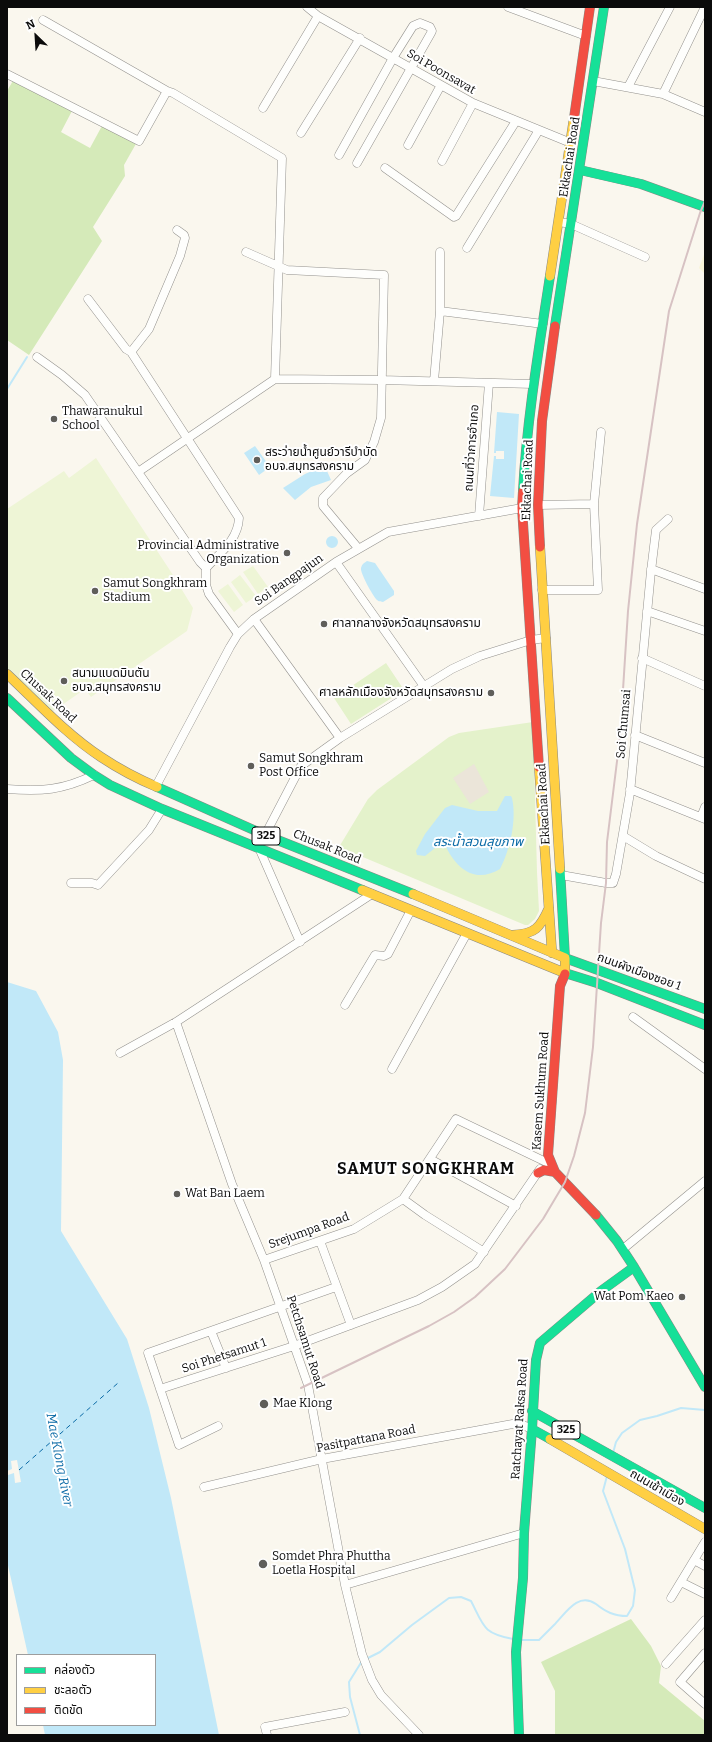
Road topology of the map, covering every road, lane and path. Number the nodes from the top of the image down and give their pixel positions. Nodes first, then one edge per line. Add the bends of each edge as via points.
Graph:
1 (307, 7) edge
2 (508, 7) edge
3 (590, 7) edge
4 (604, 7) edge
5 (670, 7) edge
6 (705, 7) edge
7 (318, 16) junction
8 (43, 20) dead end
9 (586, 36) junction
10 (360, 38) junction
11 (393, 58) junction
12 (411, 68) junction
13 (7, 74) edge
14 (593, 81) junction
15 (441, 85) junction
16 (628, 87) junction
17 (167, 92) junction
18 (663, 94) junction
19 (473, 104) junction
20 (263, 108) dead end
21 (705, 112) edge
22 (516, 121) junction
23 (539, 130) junction
24 (302, 133) dead end
25 (571, 143) junction
26 (408, 145) dead end
27 (339, 155) dead end
28 (442, 161) dead end
29 (357, 163) dead end
30 (385, 168) dead end
31 (580, 170) junction
32 (705, 207) edge
33 (559, 222) junction
34 (571, 224) junction
35 (177, 230) dead end
36 (467, 248) dead end
37 (246, 252) dead end
38 (440, 252) dead end
39 (645, 257) dead end
40 (279, 267) junction
41 (88, 299) dead end
42 (440, 311) junction
43 (543, 324) junction
44 (131, 352) junction
45 (37, 357) dead end
46 (275, 378) junction
47 (381, 380) junction
48 (434, 381) junction
49 (490, 383) junction
50 (533, 384) junction
51 (601, 432) dead end
52 (188, 439) junction
53 (138, 472) junction
54 (594, 504) junction
55 (538, 505) junction
56 (522, 508) junction
57 (479, 516) junction
58 (668, 520) dead end
59 (358, 548) junction
60 (336, 562) junction
61 (206, 568) junction
62 (651, 569) junction
63 (705, 589) edge
64 (542, 590) junction
65 (647, 611) junction
66 (254, 619) junction
67 (705, 631) edge
68 (238, 634) junction
69 (546, 638) junction
70 (531, 640) junction
71 (642, 658) junction
72 (7, 674) edge
73 (423, 685) junction
74 (705, 686) edge
75 (7, 698) edge
76 (635, 735) junction
77 (340, 738) junction
78 (705, 763) edge
79 (94, 775) junction
80 (156, 786) junction
81 (7, 789) edge
82 (630, 789) junction
83 (705, 807) edge
84 (162, 809) junction
85 (703, 818) edge
86 (265, 835) junction
87 (623, 836) junction
88 (259, 848) junction
89 (561, 875) junction
90 (705, 879) edge
91 (71, 883) dead end
92 (372, 894) junction
93 (549, 908) junction
94 (411, 910) junction
95 (463, 914) junction
96 (456, 928) junction
97 (467, 933) junction
98 (510, 935) junction
99 (300, 942) junction
100 (552, 953) junction
101 (565, 958) junction
102 (553, 969) junction
103 (565, 973) junction
104 (619, 977) junction
105 (560, 986) junction
106 (614, 990) junction
107 (345, 1005) dead end
108 (705, 1009) edge
109 (633, 1017) dead end
110 (176, 1022) junction
111 (705, 1025) edge
112 (120, 1053) dead end
113 (392, 1069) dead end
114 (705, 1069) edge
115 (430, 1158) junction
116 (547, 1158) junction
117 (555, 1172) junction
118 (538, 1173) junction
119 (705, 1180) edge
120 (403, 1199) junction
121 (516, 1206) junction
122 (320, 1241) junction
123 (623, 1249) junction
124 (484, 1252) junction
125 (264, 1260) junction
126 (634, 1267) junction
127 (336, 1287) junction
128 (281, 1305) junction
129 (351, 1325) junction
130 (211, 1331) junction
131 (294, 1346) junction
132 (226, 1368) junction
133 (705, 1387) edge
134 (160, 1389) junction
135 (532, 1411) junction
136 (218, 1426) dead end
137 (532, 1429) junction
138 (322, 1459) junction
139 (204, 1487) dead end
140 (705, 1508) edge
141 (705, 1529) edge
142 (524, 1533) junction
143 (705, 1542) edge
144 (694, 1560) junction
145 (705, 1566) edge
146 (681, 1582) junction
147 (345, 1585) junction
148 (705, 1594) edge
149 (671, 1598) dead end
150 (705, 1620) edge
151 (705, 1653) edge
152 (666, 1664) dead end
153 (705, 1704) edge
154 (346, 1712) dead end
155 (267, 1735) edge
156 (419, 1735) edge
157 (519, 1735) edge

1 - 7 street, Soi Poonsavat
2 - 9 street
3 - 9 main road, Ekkachai Road
4 - 14 main road, Ekkachai Road
5 - 16 street
6 - 18 street
7 - 10 street, Soi Poonsavat
7 - 20 street
8 - 17 street
9 - 25 main road, Ekkachai Road
10 - 11 street, Soi Poonsavat
10 - 24 street
11 - 12 street, Soi Poonsavat
11 - 12 street via 413,26 420,23 430,27 432,31
11 - 27 street
12 - 15 street, Soi Poonsavat
12 - 29 street
13 - 17 street via 139,142
14 - 16 street
14 - 31 main road, Ekkachai Road
15 - 19 street, Soi Poonsavat
15 - 26 street
16 - 18 street
17 - 40 street via 174,93 282,158
18 - 21 street
19 - 22 street, Soi Poonsavat
19 - 28 street
22 - 23 street, Soi Poonsavat
22 - 30 street via 454,217
23 - 25 street, Soi Poonsavat
23 - 36 street
25 - 33 main road, Ekkachai Road
31 - 32 main road via 641,184
31 - 34 main road, Ekkachai Road
33 - 34 street
33 - 43 main road, Ekkachai Road
34 - 39 street
34 - 55 main road, Ekkachai Road via 542,421
35 - 44 street via 185,238 180,256 148,329
37 - 40 street
38 - 42 street
40 - 46 street
40 - 47 street via 287,270 384,275
41 - 44 street
42 - 43 street
42 - 48 street
43 - 50 main road, Ekkachai Road
44 - 52 street
45 - 53 street via 85,395
46 - 47 street
46 - 52 street
47 - 48 street
47 - 59 street via 381,418 374,442 365,460 323,498 323,506
48 - 49 street
49 - 50 street
49 - 57 street, ถนนที่ว่าการอำเภอ
50 - 56 main road, Ekkachai Road
51 - 54 street
52 - 53 street
52 - 61 street via 239,518 236,536
53 - 61 street
54 - 55 street
54 - 64 street via 598,590
55 - 64 main road, Ekkachai Road
56 - 57 street, Soi Bangpajun
56 - 70 main road, Ekkachai Road
57 - 59 street, Soi Bangpajun via 388,532
58 - 62 street, Soi Chumsai via 656,530
59 - 60 street, Soi Bangpajun
60 - 66 street, Soi Bangpajun
60 - 73 street
61 - 68 street via 209,594
62 - 63 street
62 - 65 street, Soi Chumsai
64 - 69 main road, Ekkachai Road
65 - 67 street
65 - 71 street, Soi Chumsai
66 - 68 street, Soi Bangpajun
66 - 77 street
68 - 80 street, Soi Bangpajun
69 - 70 street
69 - 89 main road, Ekkachai Road
70 - 73 street via 480,656
70 - 93 main road, Ekkachai Road
71 - 74 street
71 - 76 street, Soi Chumsai
72 - 80 main road, Chusak Road / 325 via 66,730 100,757 134,777
73 - 77 street
75 - 79 main road, 325 via 72,759
76 - 78 street
76 - 82 street, Soi Chumsai
77 - 86 street via 301,766
79 - 81 street via 73,785 33,791
79 - 84 main road, 325
80 - 86 main road, Chusak Road / 325
82 - 85 street
82 - 87 street, Soi Chumsai
83 - 85 street
84 - 88 main road, 325
84 - 91 street via 149,830 98,885
86 - 95 main road, Chusak Road / 325
87 - 89 street, Soi Chumsai via 613,883
87 - 90 street via 656,856
88 - 92 main road, 325
88 - 99 street
89 - 101 main road, Ekkachai Road
92 - 94 main road, 325
92 - 99 street
93 - 98 main road via 536,931
93 - 100 main road, Ekkachai Road
94 - 96 main road, 325
94 - 107 street via 388,954 375,955
95 - 96 main road
95 - 98 main road, Chusak Road / 325
96 - 97 main road, 325
97 - 102 main road, 325
97 - 113 street
98 - 100 main road, Chusak Road / 325
99 - 110 street
100 - 101 main road, ถนนผังเมืองซอย 1
100 - 102 main road, Ekkachai Road
101 - 103 main road, Ekkachai Road
101 - 104 main road, ถนนผังเมืองซอย 1
102 - 103 main road, ถนนผังเมืองซอย 1
102 - 105 main road, Kasem Sukhum Road
103 - 105 main road, Kasem Sukhum Road
103 - 106 main road, ถนนผังเมืองซอย 1
104 - 106 main road
104 - 108 main road, ถนนผังเมืองซอย 1
105 - 116 main road, Kasem Sukhum Road
106 - 111 main road, ถนนผังเมืองซอย 1
109 - 114 street
110 - 112 street
110 - 125 street, Petchsamut Road via 232,1184
115 - 116 street, Srejumpa Road via 456,1119
115 - 120 street, Srejumpa Road
115 - 121 street
116 - 117 main road
116 - 118 street, Kasem Sukhum Road
117 - 118 main road via 544,1170
117 - 123 main road via 596,1215
118 - 121 street, Kasem Sukhum Road
119 - 123 street
120 - 122 street, Srejumpa Road via 354,1228
120 - 124 street
121 - 124 street, Kasem Sukhum Road
122 - 125 street, Srejumpa Road
122 - 127 street
123 - 126 main road
124 - 129 street, Kasem Sukhum Road via 474,1264 442,1287 418,1300
125 - 128 street, Petchsamut Road
126 - 133 main road
126 - 135 main road, Ratchayat Raksa Road via 601,1291 540,1343
127 - 128 street
127 - 129 street
128 - 130 street
128 - 131 street, Petchsamut Road
129 - 131 street, Kasem Sukhum Road
130 - 132 street
130 - 134 street via 148,1353
131 - 132 street, Soi Phetsamut 1
131 - 138 street, Petchsamut Road via 308,1385
132 - 134 street, Soi Phetsamut 1
134 - 136 street via 179,1445
135 - 137 main road, Ratchayat Raksa Road
135 - 140 main road, ถนนเข้าเมือง / 325
137 - 138 street, Pasitpattana Road via 518,1423
137 - 141 main road, ถนนเข้าเมือง / 325
137 - 142 main road, Ratchayat Raksa Road
138 - 139 street, Pasitpattana Road
138 - 147 street, Petchsamut Road
142 - 147 street
142 - 157 main road, Ratchayat Raksa Road via 523,1578 516,1652
143 - 144 street
144 - 145 street
144 - 146 street
146 - 148 street
146 - 149 street
147 - 156 street, Petchsamut Road via 362,1654 372,1680 382,1695
150 - 152 street
151 - 153 street via 680,1682
154 - 155 street via 265,1727

